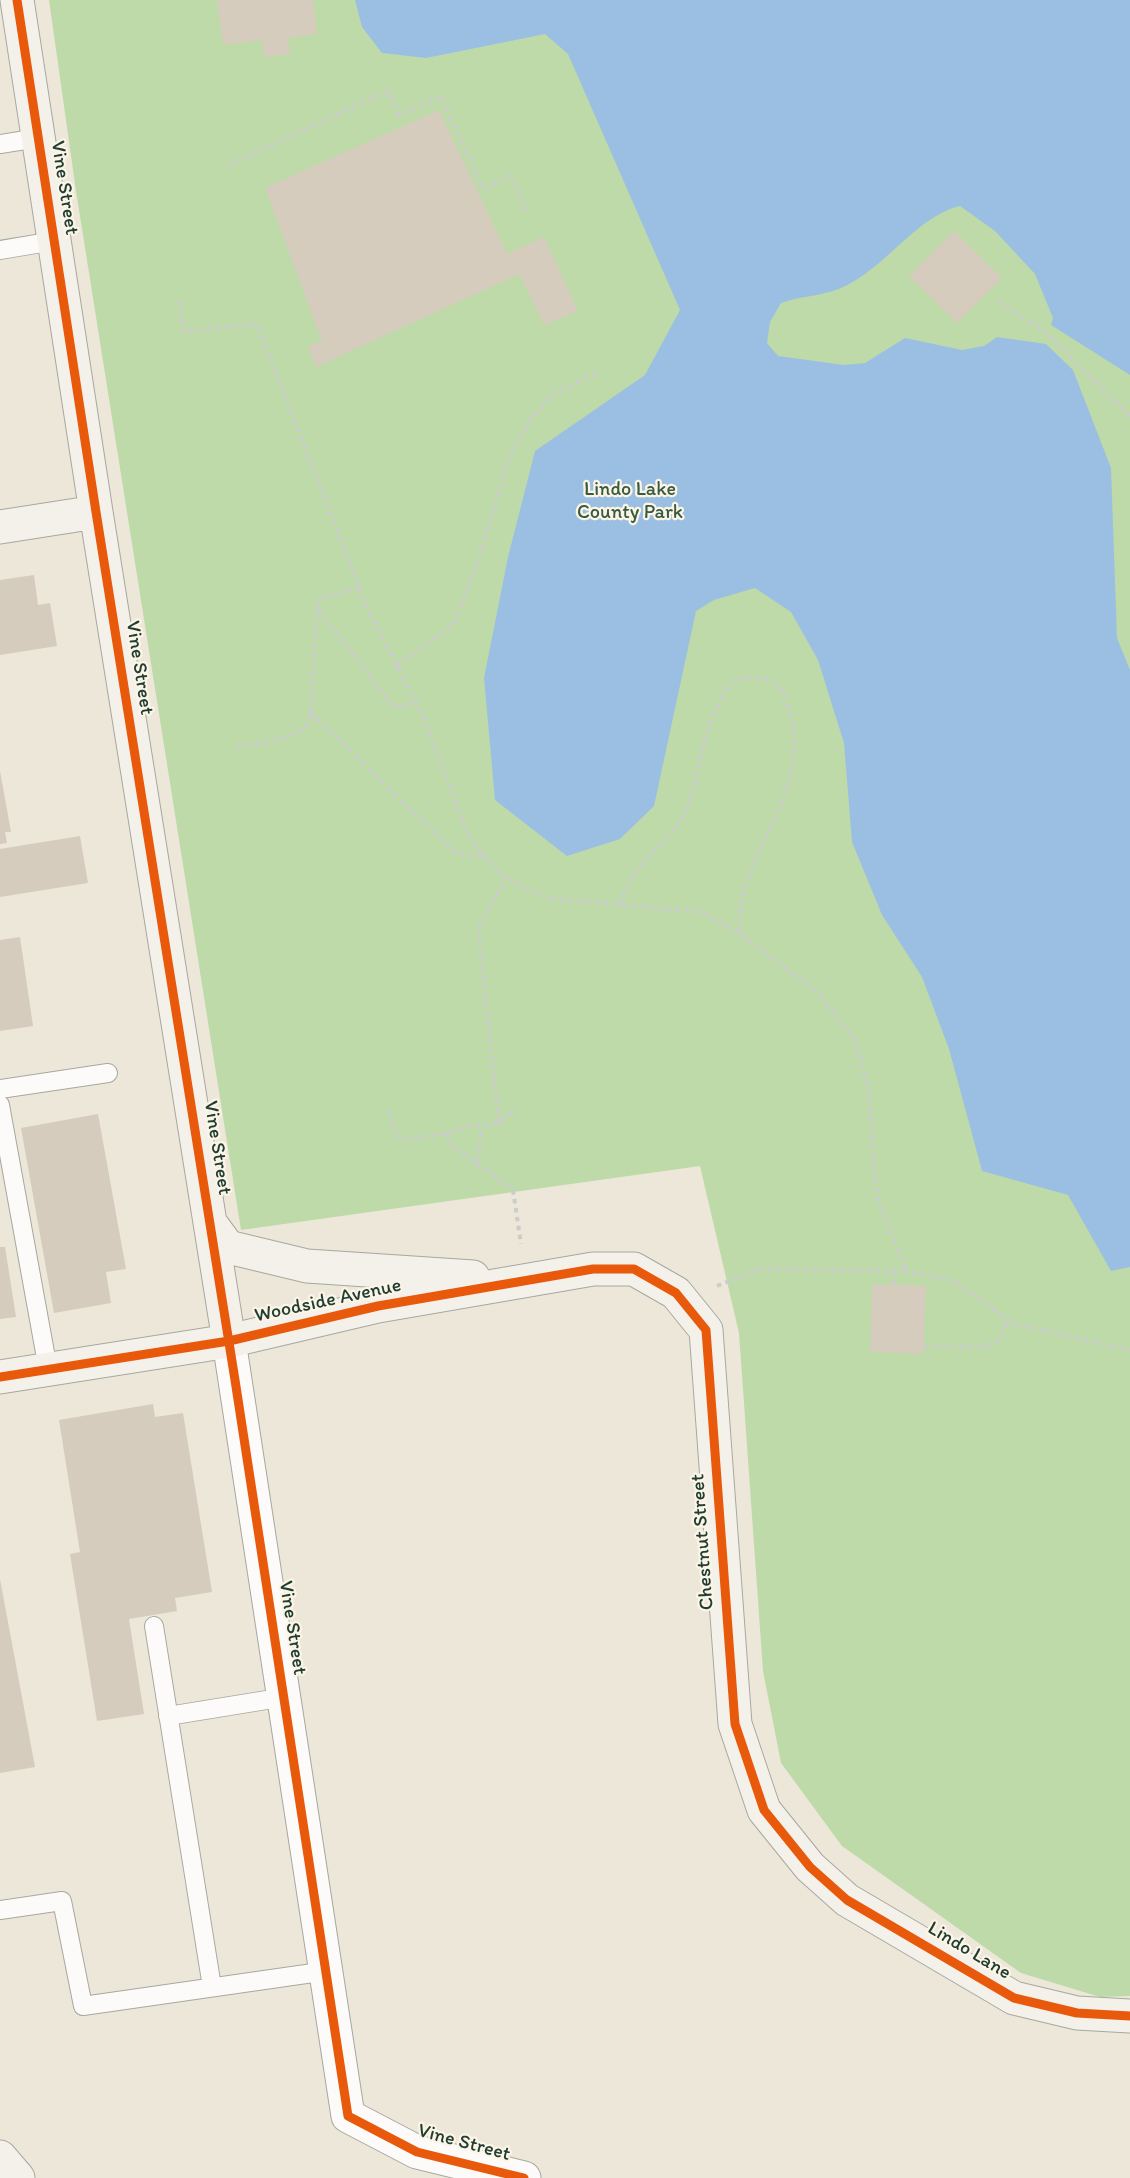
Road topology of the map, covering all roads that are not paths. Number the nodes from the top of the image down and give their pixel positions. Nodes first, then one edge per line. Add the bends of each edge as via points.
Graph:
1 (17, 0) edge
2 (38, 138) junction
3 (0, 144) edge
4 (54, 241) junction
5 (0, 250) edge
6 (96, 512) junction
7 (0, 527) edge
8 (108, 1073) dead end
9 (0, 1089) edge
10 (0, 1105) edge
11 (211, 1224) junction
12 (593, 1269) joint
13 (528, 1280) junction
14 (229, 1341) junction
15 (48, 1369) junction
16 (0, 1377) edge
17 (154, 1626) dead end
18 (285, 1697) junction
19 (168, 1716) junction
20 (810, 1867) joint
21 (0, 1910) edge
22 (327, 1971) junction
23 (212, 1987) junction
24 (1130, 2016) edge
25 (0, 2157) edge
26 (18, 2178) edge
27 (524, 2178) edge

1 - 2 street, Vine Street
2 - 3 lane
2 - 4 street, Vine Street
4 - 5 lane
4 - 6 street, Vine Street
6 - 7 street
6 - 11 street, Vine Street
8 - 9 lane
10 - 15 lane
11 - 13 street via 228,1247 307,1266
11 - 14 street, Vine Street
12 - 13 street, Woodside Avenue
12 - 20 street, Chestnut Street via 634,1269 676,1293 706,1330 735,1724 764,1810
13 - 14 street, Woodside Avenue via 378,1306
14 - 15 street, Woodside Avenue
14 - 18 street, Vine Street
15 - 16 street, Woodside Avenue
17 - 19 lane
18 - 19 lane
18 - 22 street, Vine Street
19 - 23 lane
20 - 24 street, Lindo Lane via 847,1900 1014,1998 1077,2013
21 - 23 lane via 62,1901 83,2006
22 - 23 lane
22 - 27 street, Vine Street via 348,2116 417,2152
25 - 26 street

